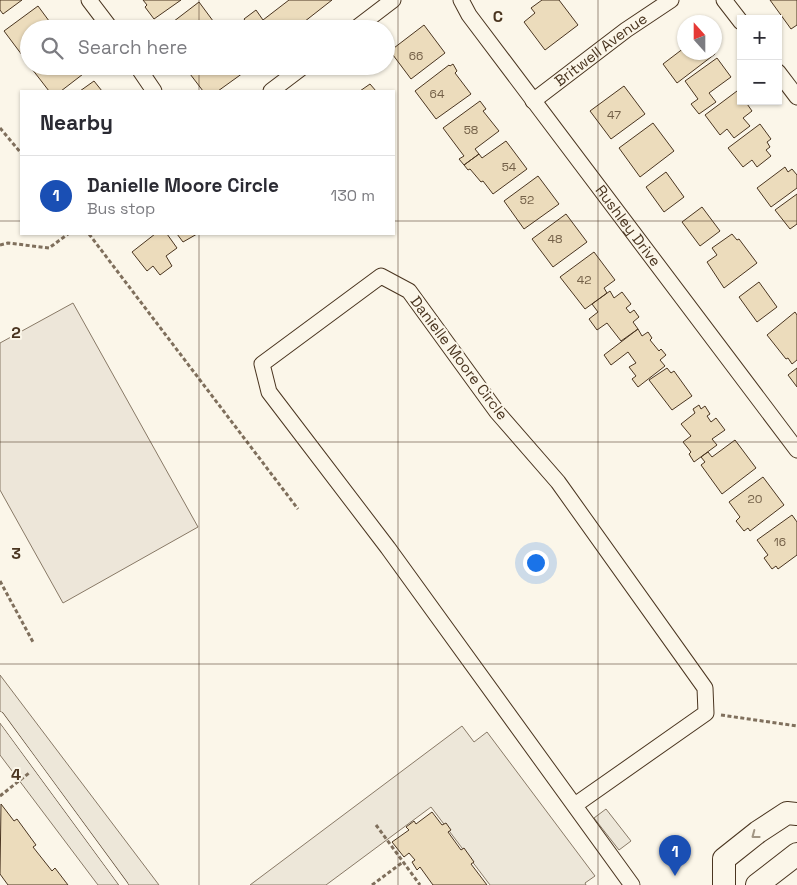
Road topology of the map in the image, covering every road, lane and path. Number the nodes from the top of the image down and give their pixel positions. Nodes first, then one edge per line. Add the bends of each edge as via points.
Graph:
1 (89, 0) edge
2 (393, 0) edge
3 (461, 0) edge
4 (671, 0) edge
5 (724, 0) edge
6 (737, 17) edge
7 (104, 20) edge
8 (367, 20) edge
9 (143, 75) edge
10 (292, 75) edge
11 (782, 77) edge
12 (153, 90) edge
13 (272, 90) edge
14 (797, 97) edge
15 (533, 101) junction
16 (0, 128) edge
17 (20, 152) edge
18 (67, 235) edge
19 (89, 235) edge
20 (0, 245) edge
21 (797, 450) edge
22 (298, 509) dead end
23 (0, 581) edge
24 (33, 642) dead end
25 (706, 713) junction
26 (0, 716) edge
27 (797, 726) edge
28 (38, 767) junction
29 (0, 796) edge
30 (575, 805) junction
31 (797, 814) edge
32 (376, 824) dead end
33 (797, 854) edge
34 (403, 862) junction
35 (124, 885) edge
36 (372, 885) edge
37 (420, 885) edge
38 (632, 885) edge
39 (724, 885) edge
40 (757, 885) edge

1 - 7 street
2 - 8 street
3 - 15 street, Rushley Drive
4 - 15 street, Britwell Avenue
5 - 6 street
9 - 12 street
10 - 13 street
11 - 14 street
15 - 21 street, Rushley Drive
16 - 17 path
18 - 20 path via 49,248
19 - 22 path
23 - 24 path
25 - 27 path
25 - 30 street
25 - 30 street, Danielle Moore Circle via 705,688 558,482 497,412 409,291 381,276 262,364 269,392 388,548
26 - 28 lane
28 - 29 path
28 - 35 lane
30 - 38 street, Danielle Moore Circle
31 -> 39 main road via 787,813 724,859
32 - 34 path
33 - 40 main road
34 - 36 path
34 - 37 path

